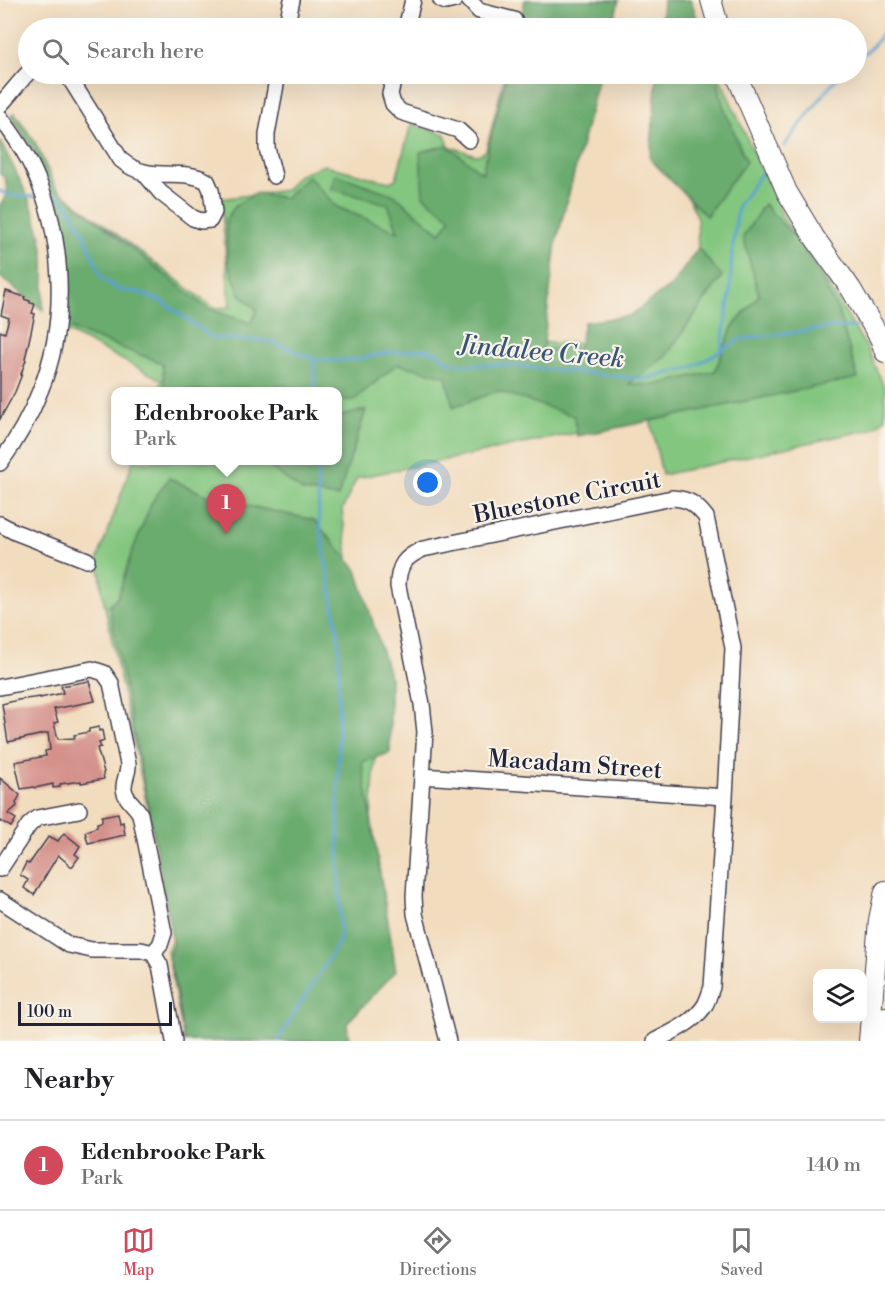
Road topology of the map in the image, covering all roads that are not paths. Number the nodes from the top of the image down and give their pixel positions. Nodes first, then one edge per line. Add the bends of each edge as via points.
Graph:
1 (292, 0) edge
2 (413, 0) edge
3 (441, 0) edge
4 (455, 0) edge
5 (469, 0) edge
6 (711, 0) edge
7 (288, 18) edge
8 (408, 18) edge
9 (506, 18) edge
10 (716, 18) edge
11 (18, 82) edge
12 (19, 84) edge
13 (73, 84) edge
14 (276, 84) edge
15 (392, 84) edge
16 (740, 84) edge
17 (0, 93) edge
18 (0, 105) edge
19 (0, 117) edge
20 (469, 140) dead end
21 (144, 173) junction
22 (274, 176) dead end
23 (885, 351) edge
24 (0, 463) edge
25 (0, 524) edge
26 (87, 560) dead end
27 (0, 687) edge
28 (422, 776) junction
29 (725, 796) junction
30 (79, 810) dead end
31 (0, 869) edge
32 (885, 891) edge
33 (0, 900) edge
34 (153, 954) junction
35 (885, 1017) edge
36 (174, 1041) edge
37 (447, 1041) edge
38 (655, 1041) edge
39 (869, 1041) edge
40 (883, 1041) edge

1 - 7 street
2 - 8 street
3 - 4 street
5 - 9 street via 479,11
6 - 10 main road
11 - 17 street
12 - 18 street
13 - 21 street via 118,158
14 - 22 street via 267,134
15 - 20 street via 393,104 401,111 458,130
16 - 23 main road via 787,192 851,289
19 - 24 street via 28,158 41,189 57,253 59,292 57,326 41,389 21,432
21 - 21 street via 204,179 211,190 212,217 203,221 193,218 160,193
25 - 26 street
27 - 34 street via 92,669 104,673 111,683 128,764 124,791 140,812 164,933
28 - 29 street, Macadam Street
28 - 29 street, Bluestone Circuit via 422,704 398,586 403,562 423,549 683,498 706,516 734,648
28 - 37 street, Bluestone Circuit via 415,914
29 - 38 street, Bluestone Circuit via 712,987 705,1005 694,1017
30 - 31 street via 37,818
32 - 39 main road
33 - 34 street via 69,945
34 - 36 street via 160,965
35 - 40 main road

